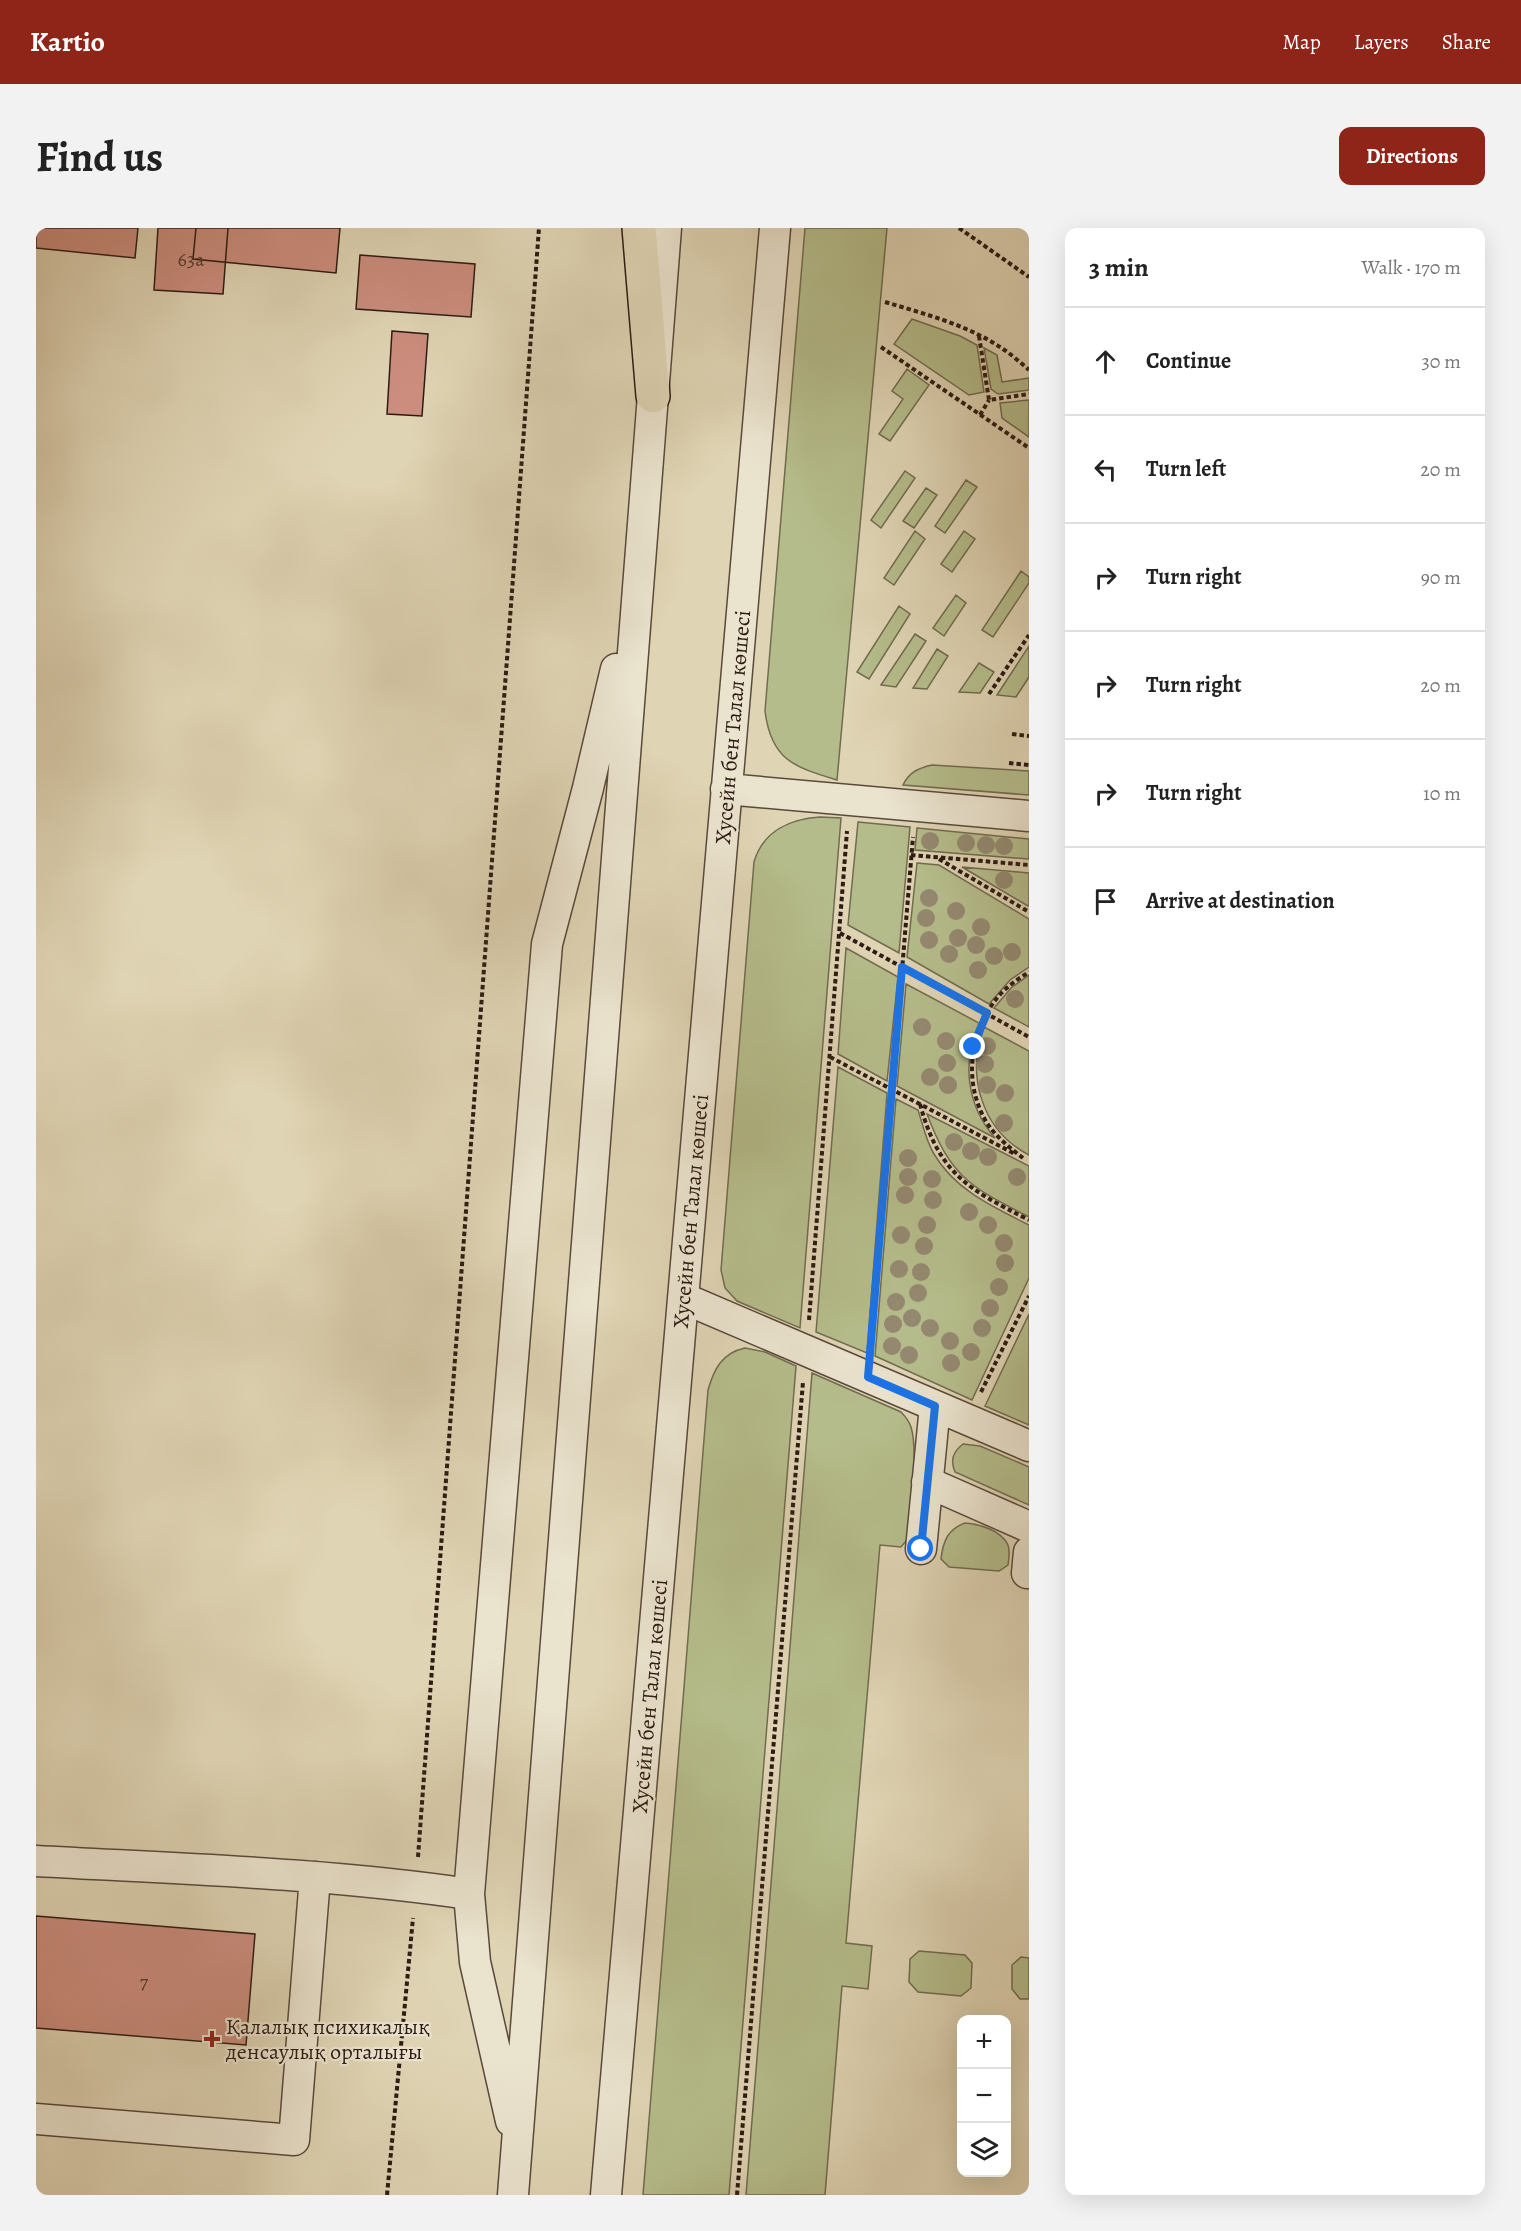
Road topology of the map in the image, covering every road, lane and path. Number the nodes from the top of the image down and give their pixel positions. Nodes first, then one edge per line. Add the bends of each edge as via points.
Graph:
1 (539, 228) edge
2 (639, 228) edge
3 (666, 228) edge
4 (775, 228) edge
5 (959, 228) edge
6 (1029, 277) edge
7 (885, 302) dead end
8 (979, 335) junction
9 (881, 347) dead end
10 (1029, 370) edge
11 (1029, 394) edge
12 (653, 396) junction
13 (989, 400) junction
14 (981, 415) junction
15 (1029, 448) edge
16 (638, 576) junction
17 (1029, 634) edge
18 (989, 694) dead end
19 (1012, 734) dead end
20 (1029, 736) edge
21 (1009, 763) dead end
22 (1029, 765) edge
23 (726, 789) junction
24 (915, 806) junction
25 (1029, 816) edge
26 (848, 820) dead end
27 (911, 855) junction
28 (937, 857) junction
29 (1029, 865) edge
30 (1029, 912) edge
31 (840, 933) junction
32 (902, 967) junction
33 (1029, 972) edge
34 (987, 1013) junction
35 (1029, 1036) edge
36 (830, 1057) junction
37 (892, 1090) junction
38 (920, 1104) junction
39 (1023, 1158) junction
40 (1029, 1161) edge
41 (1029, 1220) edge
42 (1029, 1296) edge
43 (683, 1298) junction
44 (808, 1330) dead end
45 (804, 1370) dead end
46 (868, 1377) junction
47 (935, 1406) junction
48 (967, 1419) junction
49 (1029, 1446) edge
50 (927, 1482) junction
51 (1029, 1527) edge
52 (921, 1549) dead end
53 (36, 1861) edge
54 (315, 1877) junction
55 (416, 1886) junction
56 (469, 1894) junction
57 (36, 2119) edge
58 (517, 2150) junction
59 (387, 2195) edge
60 (513, 2195) edge
61 (606, 2195) edge
62 (737, 2195) edge

1 - 55 path
2 - 12 main road
3 - 12 street
4 - 23 street, Хусейн бен Талал көшесі
5 - 6 path
7 - 8 path
8 - 10 path
8 - 13 path
9 - 14 path
11 - 13 path
12 - 16 street
13 - 14 path
14 - 15 path
16 - 56 street via 548,944
16 - 58 street
17 - 18 path
19 - 20 path
21 - 22 path
23 - 24 street
23 - 43 street, Хусейн бен Талал көшесі
24 - 25 street
24 - 27 path
26 - 31 path
27 - 28 path
27 - 32 path
28 - 29 path
28 - 30 path
31 - 32 path
31 - 36 path
32 - 34 path
32 - 37 path
33 - 34 path via 998,997
34 - 35 path
34 - 39 path via 973,1047 974,1084 987,1123 1000,1140
36 - 37 path
36 - 44 path
37 - 38 path
37 - 46 path
38 - 39 path
38 - 41 path via 929,1134 950,1169 967,1186
39 - 40 path
42 - 48 path
43 - 46 street
43 - 61 street, Хусейн бен Талал көшесі
45 - 62 path
46 - 47 street
47 - 48 street
47 - 50 street
48 - 49 street
50 - 51 street
50 - 52 street
53 - 54 street
54 - 55 street
54 - 57 street via 294,2140
55 - 56 street
55 - 59 path
56 - 58 street via 475,1962
58 - 60 street

